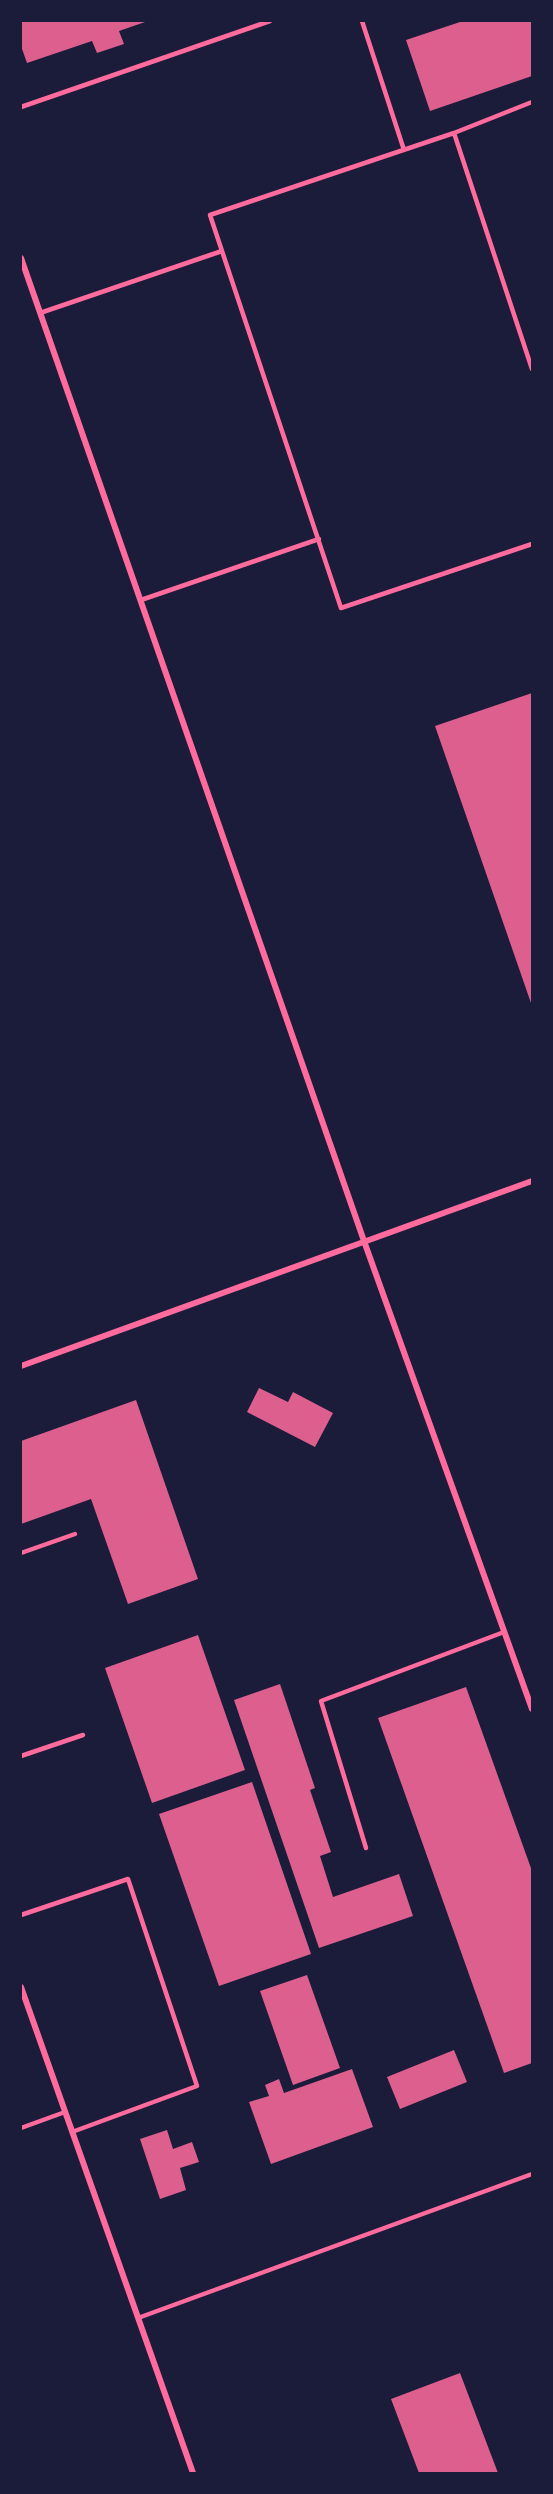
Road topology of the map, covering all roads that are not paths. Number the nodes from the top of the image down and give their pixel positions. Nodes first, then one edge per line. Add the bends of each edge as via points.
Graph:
1 (270, 21) edge
2 (363, 21) edge
3 (532, 102) edge
4 (21, 107) edge
5 (454, 133) junction
6 (404, 150) junction
7 (222, 251) junction
8 (21, 258) edge
9 (40, 313) junction
10 (532, 369) edge
11 (319, 539) junction
12 (532, 544) edge
13 (141, 600) junction
14 (532, 1181) edge
15 (364, 1241) junction
16 (21, 1366) edge
17 (75, 1534) dead end
18 (21, 1553) edge
19 (504, 1632) junction
20 (532, 1709) edge
21 (83, 1735) dead end
22 (21, 1756) edge
23 (366, 1848) dead end
24 (21, 1916) edge
25 (21, 1987) edge
26 (65, 2112) junction
27 (21, 2128) edge
28 (72, 2132) junction
29 (532, 2175) edge
30 (138, 2318) junction
31 (192, 2473) edge

1 - 4 lane
2 - 6 lane
3 - 5 lane
5 - 6 lane
5 - 10 lane
6 - 7 lane via 210,215
7 - 9 lane
7 - 11 lane
8 - 9 street
9 - 13 street
11 - 12 lane via 341,608
11 - 13 lane
13 - 15 street
14 - 15 street
15 - 16 street
15 - 19 street
17 - 18 lane
19 - 20 street
19 - 23 lane via 321,1701
21 - 22 lane
24 - 28 lane via 128,1879 197,2086
25 - 26 street
26 - 27 lane
26 - 28 street
28 - 30 street
29 - 30 lane
30 - 31 street

